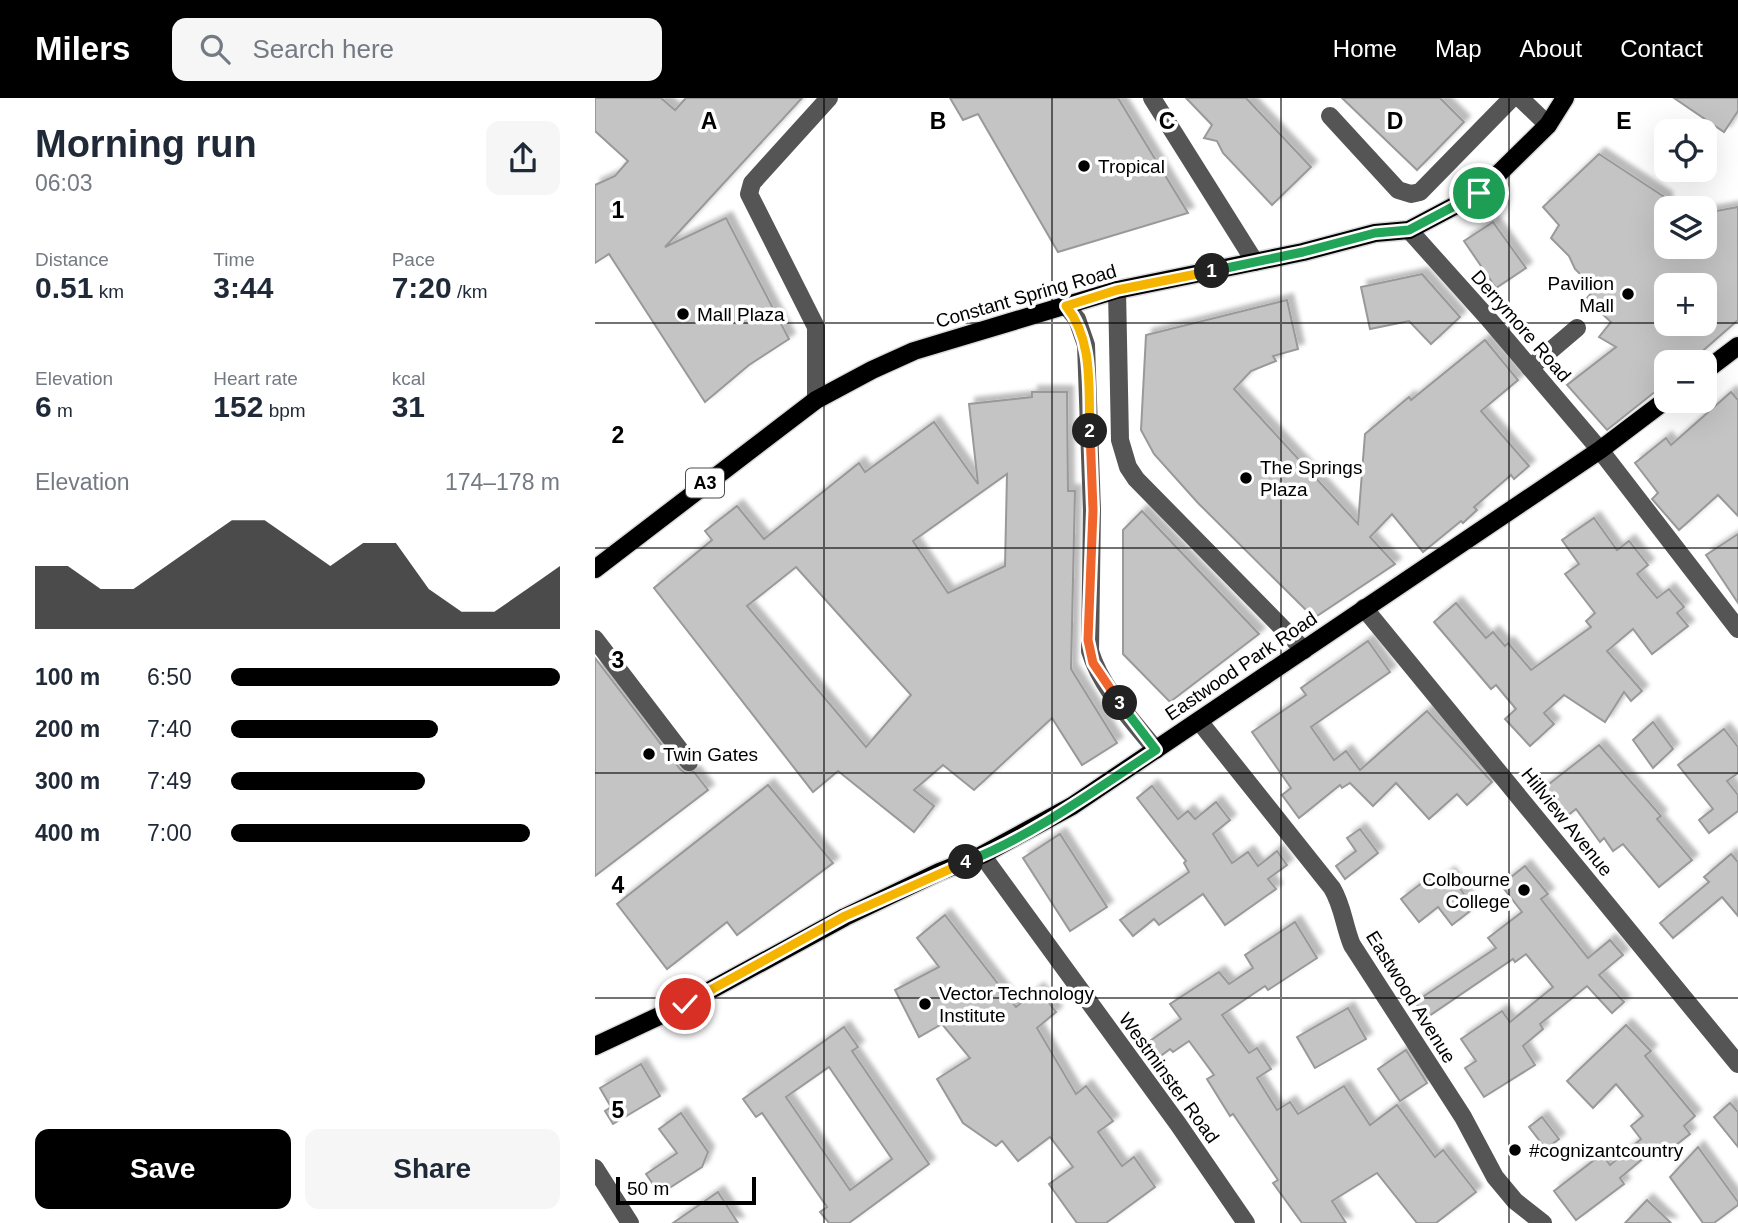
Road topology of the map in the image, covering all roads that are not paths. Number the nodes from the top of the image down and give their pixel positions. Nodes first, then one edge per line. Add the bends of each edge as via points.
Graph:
1 (829, 98) edge
2 (1152, 98) edge
3 (1512, 98) edge
4 (1520, 98) edge
5 (1565, 98) edge
6 (1329, 116) dead end
7 (1548, 124) junction
8 (1409, 230) junction
9 (1255, 262) junction
10 (1117, 290) junction
11 (1066, 306) junction
12 (1577, 328) dead end
13 (1738, 346) edge
14 (1717, 362) edge
15 (1530, 368) junction
16 (816, 400) junction
17 (1654, 409) edge
18 (1599, 450) junction
19 (595, 569) edge
20 (1364, 608) junction
21 (1738, 629) edge
22 (595, 639) edge
23 (1304, 650) junction
24 (1199, 721) junction
25 (1156, 750) junction
26 (689, 762) dead end
27 (982, 855) junction
28 (595, 1046) edge
29 (1738, 1063) edge
30 (595, 1168) edge
31 (630, 1223) edge
32 (1246, 1223) edge
33 (1543, 1223) edge

1 - 16 street via 752,183 749,194 816,327
2 - 9 street
3 - 6 street via 1420,192 1411,194 1398,190
4 - 7 street
5 - 7 main road, Constant Spring Road / A3
7 - 8 main road, Constant Spring Road / A3 via 1479,193
8 - 9 main road, Constant Spring Road / A3 via 1375,233
8 - 15 street, Derrymore Road
9 - 10 main road, Constant Spring Road / A3
10 - 11 main road, Constant Spring Road / A3
10 - 23 street via 1120,440 1128,467
11 - 16 main road, Constant Spring Road / A3 via 914,351
11 - 25 street via 1077,319 1086,345 1093,510 1090,651 1099,673
12 - 15 street
13 - 14 main road
15 - 18 street, Derrymore Road
16 - 19 main road, Constant Spring Road / A3
17 - 18 main road, Eastwood Park Road
18 - 20 main road, Eastwood Park Road
18 - 21 street, Derrymore Road
20 - 23 main road, Eastwood Park Road
20 - 29 street, Hillview Avenue
22 - 26 street
23 - 24 main road, Eastwood Park Road
24 - 25 main road, Eastwood Park Road
24 - 33 street, Eastwood Avenue via 1332,888 1352,945 1463,1117 1495,1177
25 - 27 main road, Eastwood Park Road via 1072,806
27 - 28 main road, Eastwood Park Road via 845,916 685,1004
27 - 32 street, Westminster Road
30 - 31 street

